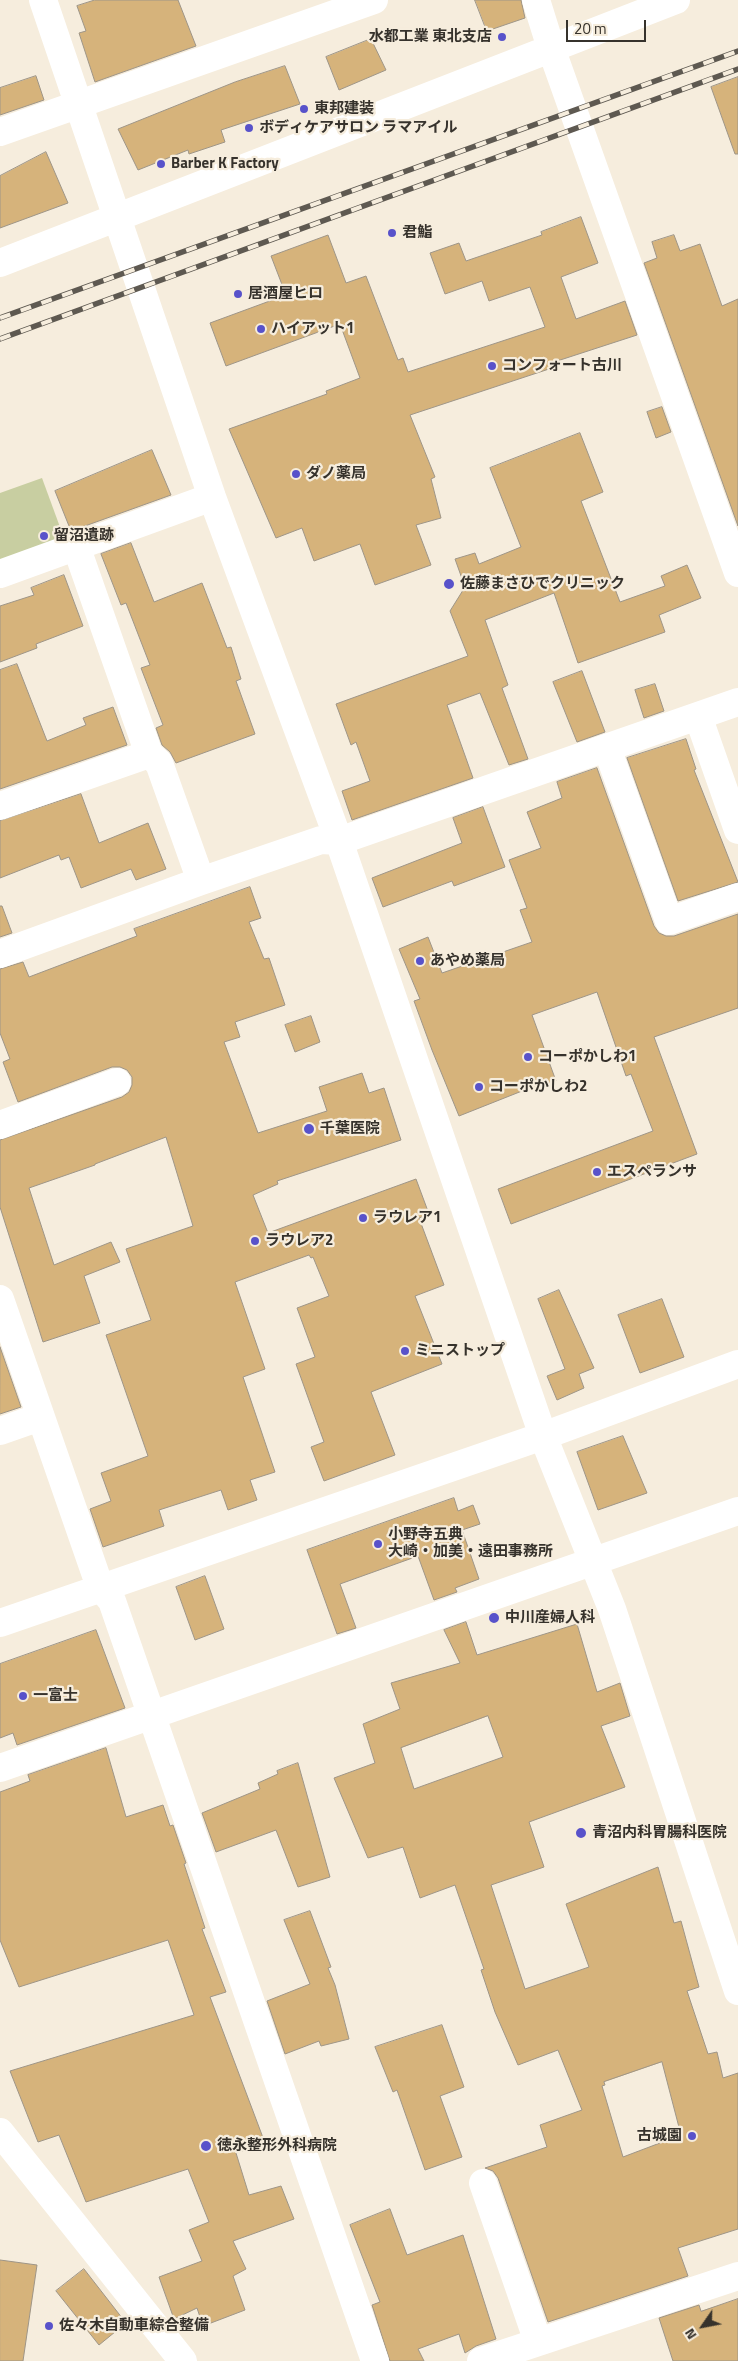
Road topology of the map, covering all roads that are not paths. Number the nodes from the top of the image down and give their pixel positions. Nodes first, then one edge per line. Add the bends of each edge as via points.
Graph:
1 (42, 0) edge
2 (374, 0) edge
3 (536, 0) edge
4 (676, 0) edge
5 (551, 48) junction
6 (80, 105) junction
7 (0, 132) edge
8 (115, 218) junction
9 (0, 263) edge
10 (212, 497) junction
11 (76, 546) junction
12 (738, 573) edge
13 (0, 574) edge
14 (738, 702) edge
15 (698, 716) junction
16 (607, 748) junction
17 (149, 754) junction
18 (0, 806) edge
19 (738, 830) edge
20 (339, 841) junction
21 (202, 881) junction
22 (738, 897) edge
23 (0, 954) edge
24 (117, 1082) dead end
25 (0, 1125) edge
26 (0, 1299) edge
27 (738, 1364) edge
28 (40, 1416) junction
29 (0, 1431) edge
30 (543, 1436) junction
31 (738, 1511) edge
32 (594, 1562) junction
33 (100, 1587) junction
34 (0, 1623) edge
35 (153, 1714) junction
36 (0, 1768) edge
37 (738, 1991) edge
38 (0, 2132) edge
39 (483, 2183) dead end
40 (738, 2276) edge
41 (538, 2342) junction
42 (183, 2361) edge
43 (375, 2361) edge
44 (481, 2361) edge

1 - 6 street
2 - 6 street
3 - 5 street
4 - 5 street
5 - 8 street
5 - 12 street
6 - 7 street
6 - 8 street
8 - 9 street
8 - 10 street
10 - 11 street
10 - 20 street
11 - 13 street
11 - 17 street
14 - 15 street
15 - 16 street
15 - 19 street
16 - 20 street
16 - 22 street via 668,921
17 - 18 street
17 - 21 street via 159,764
20 - 21 street via 321,840
20 - 30 street
21 - 23 street
24 - 25 street
26 - 28 street
27 - 30 street
28 - 29 street
28 - 33 street
30 - 32 street
30 - 33 street
31 - 32 street
32 - 35 street
32 - 37 street via 619,1628
33 - 34 street
33 - 35 street via 112,1601
35 - 36 street
35 - 43 street
38 - 42 street
39 - 41 street
40 - 41 street
41 - 44 street

